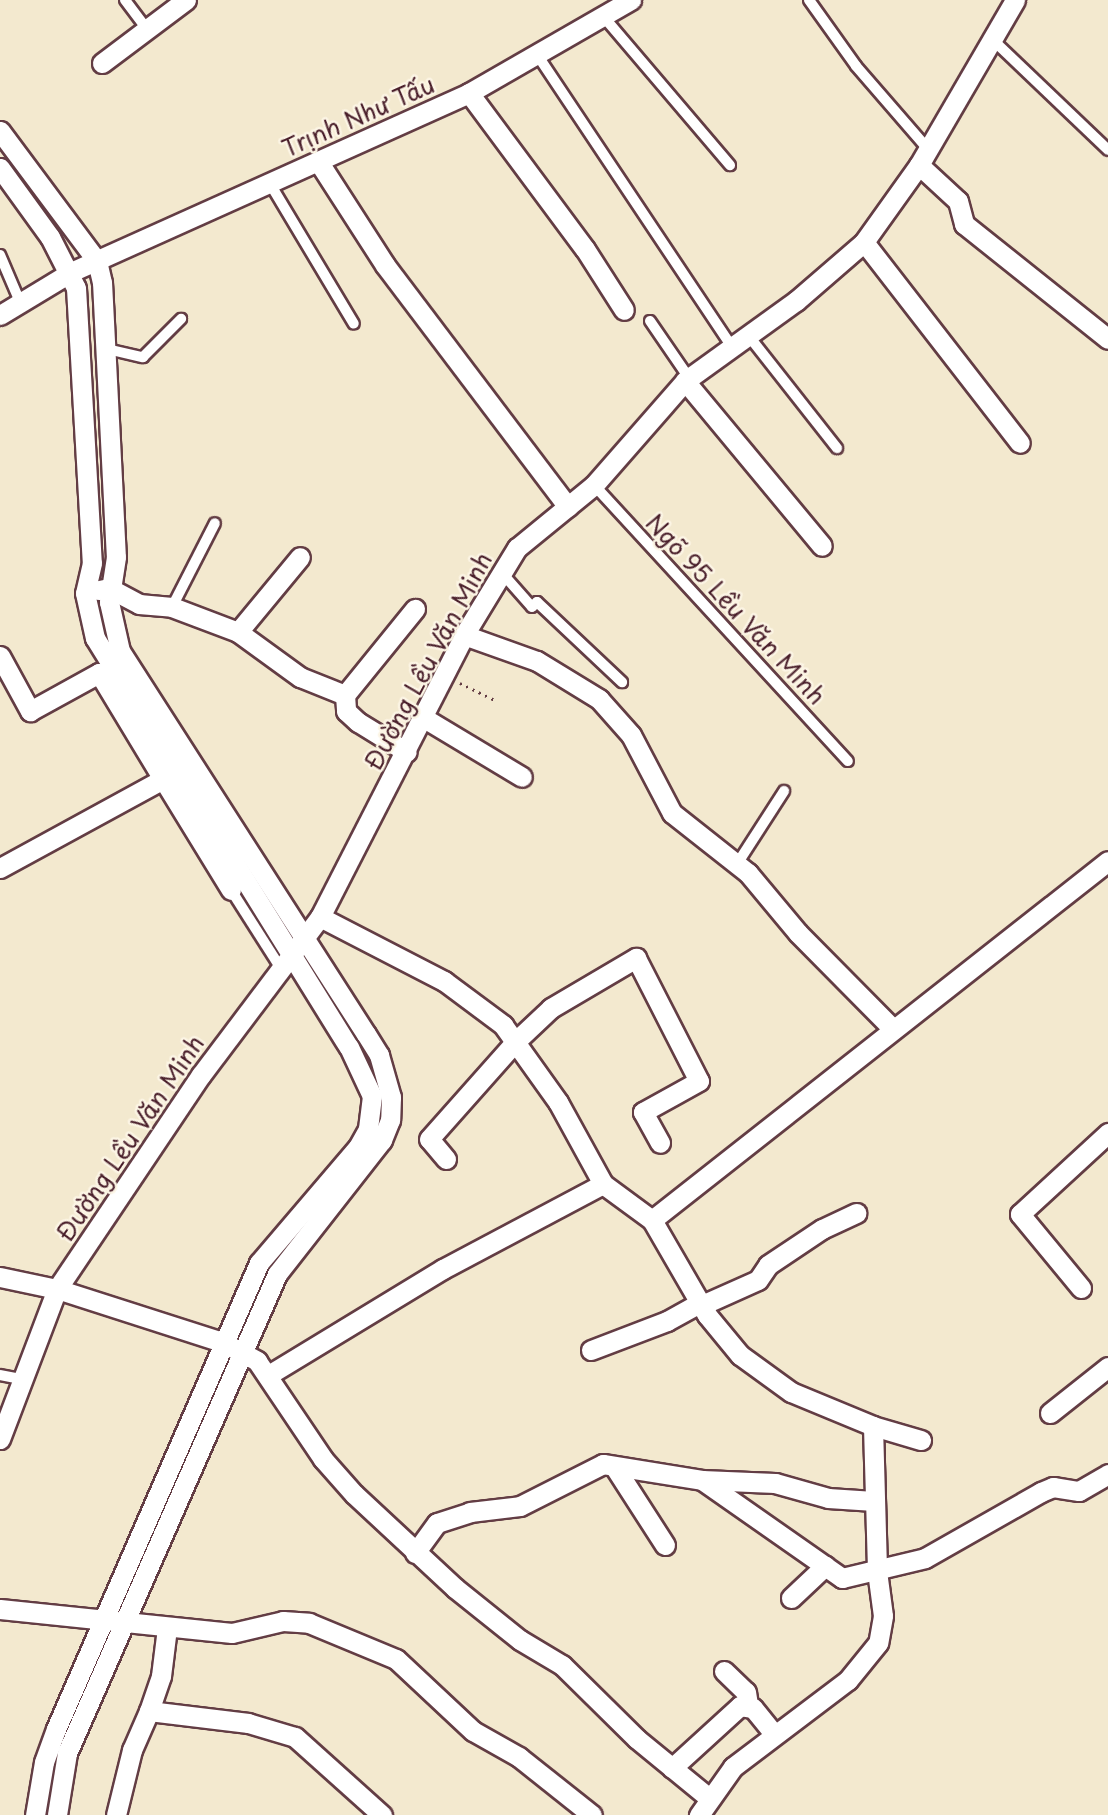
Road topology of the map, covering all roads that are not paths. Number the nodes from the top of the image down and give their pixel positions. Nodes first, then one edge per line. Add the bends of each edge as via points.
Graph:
1 (125, 0) edge
2 (186, 0) edge
3 (631, 0) edge
4 (809, 0) edge
5 (1015, 0) edge
6 (603, 15) junction
7 (147, 29) junction
8 (991, 38) junction
9 (535, 53) junction
10 (102, 63) dead end
11 (469, 93) junction
12 (0, 131) edge
13 (1108, 150) edge
14 (924, 157) junction
15 (318, 161) junction
16 (730, 165) dead end
17 (0, 168) edge
18 (269, 182) junction
19 (864, 242) junction
20 (0, 255) edge
21 (97, 261) junction
22 (71, 272) junction
23 (20, 302) junction
24 (624, 310) dead end
25 (0, 315) edge
26 (181, 320) dead end
27 (650, 321) dead end
28 (354, 324) dead end
29 (1108, 339) edge
30 (740, 341) junction
31 (107, 349) junction
32 (687, 380) junction
33 (1020, 443) dead end
34 (837, 448) dead end
35 (594, 485) junction
36 (568, 507) junction
37 (215, 523) dead end
38 (822, 546) dead end
39 (300, 557) dead end
40 (502, 573) junction
41 (109, 588) junction
42 (85, 593) junction
43 (172, 607) junction
44 (415, 609) dead end
45 (238, 632) junction
46 (464, 635) junction
47 (0, 656) edge
48 (622, 682) dead end
49 (345, 695) junction
50 (424, 718) junction
51 (407, 752) junction
52 (848, 761) dead end
53 (522, 777) dead end
54 (163, 779) junction
55 (784, 791) dead end
56 (1108, 861) edge
57 (737, 864) junction
58 (0, 868) edge
59 (231, 890) joint
60 (320, 918) junction
61 (306, 936) junction
62 (285, 962) junction
63 (893, 1029) junction
64 (516, 1041) junction
65 (1108, 1133) edge
66 (660, 1143) dead end
67 (446, 1159) dead end
68 (603, 1184) junction
69 (331, 1190) junction
70 (857, 1213) dead end
71 (652, 1220) junction
72 (0, 1277) edge
73 (1081, 1288) dead end
74 (57, 1289) junction
75 (701, 1303) junction
76 (222, 1342) junction
77 (591, 1350) dead end
78 (244, 1352) junction
79 (1108, 1367) edge
80 (270, 1374) junction
81 (0, 1375) edge
82 (20, 1379) junction
83 (1050, 1413) dead end
84 (873, 1426) junction
85 (0, 1439) edge
86 (921, 1440) dead end
87 (614, 1465) junction
88 (1108, 1474) edge
89 (702, 1480) junction
90 (874, 1501) junction
91 (665, 1545) dead end
92 (415, 1553) junction
93 (825, 1566) junction
94 (138, 1568) junction
95 (877, 1571) junction
96 (791, 1598) dead end
97 (0, 1609) edge
98 (111, 1621) junction
99 (167, 1628) junction
100 (724, 1671) dead end
101 (747, 1705) junction
102 (149, 1711) junction
103 (774, 1734) junction
104 (672, 1768) junction
105 (704, 1807) edge
106 (35, 1815) edge
107 (57, 1815) edge
108 (116, 1815) edge
109 (382, 1815) edge
110 (592, 1815) edge

1 - 7 lane
2 - 7 street
3 - 6 street, Trịnh Như Tấu
4 - 14 lane
5 - 8 street, Đường Lều Văn Minh
6 - 9 street, Trịnh Như Tấu
6 - 16 lane
7 - 10 street
8 - 13 lane
8 - 14 street, Đường Lều Văn Minh
9 - 11 street, Trịnh Như Tấu
9 - 30 lane
11 - 15 street, Trịnh Như Tấu
11 - 24 street via 585,249
12 - 21 street
14 - 19 street, Đường Lều Văn Minh
14 - 29 street via 958,201 964,224
15 - 18 street, Trịnh Như Tấu
15 - 36 street via 384,265
17 - 22 street
18 - 21 street, Trịnh Như Tấu
18 - 28 lane
19 - 30 street, Đường Lều Văn Minh
19 - 33 street
20 - 23 lane
21 - 22 street, Trịnh Như Tấu
21 - 31 street
22 - 23 street, Trịnh Như Tấu
22 - 42 street via 80,312 92,563
23 - 25 street, Trịnh Như Tấu
26 - 31 lane via 143,357
27 - 32 lane
30 - 32 street, Đường Lều Văn Minh
30 - 34 lane
31 - 41 street via 116,557
32 - 35 street, Đường Lều Văn Minh
32 - 38 street
35 - 36 street, Đường Lều Văn Minh
35 - 52 lane, Ngõ 95 Lều Văn Minh
36 - 40 street, Đường Lều Văn Minh via 517,548
37 - 43 lane
39 - 45 street
40 - 46 street, Đường Lều Văn Minh
40 - 48 lane via 532,607 537,602
41 - 42 street
41 - 43 street via 139,604
41 - 61 street via 120,651
42 - 62 street via 95,638
43 - 45 street
44 - 49 street
45 - 49 street via 300,677
46 - 50 street, Đường Lều Văn Minh
46 - 57 street via 537,661 599,699 631,735 672,813
47 - 54 street via 30,711 99,673
49 - 51 street via 346,711
50 - 51 street, Đường Lều Văn Minh
50 - 53 street
51 - 60 street, Đường Lều Văn Minh
54 - 58 street
54 - 59 street
55 - 57 lane
56 - 63 street
57 - 63 street
59 - 62 lane
60 - 61 street, Đường Lều Văn Minh
60 - 64 street via 473,998
61 - 62 street, Đường Lều Văn Minh
61 - 69 street via 379,1055 391,1097 390,1120 382,1140
62 - 69 street via 362,1069 372,1096 368,1129
62 - 74 street, Đường Lều Văn Minh via 201,1074
63 - 71 street
64 - 66 street via 551,1009 636,958 699,1081 643,1112
64 - 67 street via 429,1139
64 - 68 street via 558,1102
65 - 73 street via 1020,1213
68 - 71 street
68 - 80 street via 430,1276
69 - 76 street via 259,1263
69 - 78 street via 282,1265
70 - 75 street via 822,1229 768,1265 758,1280
71 - 75 street
72 - 74 street
74 - 76 street
74 - 82 street, Đường Lều Văn Minh
75 - 77 street
75 - 84 street via 740,1355 791,1392
76 - 78 street
76 - 94 street
78 - 80 street
78 - 94 street
79 - 83 street
80 - 92 street via 323,1459
81 - 82 lane
82 - 85 street, Đường Lều Văn Minh
84 - 86 street
84 - 90 street
87 - 89 street
87 - 91 street
87 - 92 street via 595,1465 520,1506 470,1512 437,1523
88 - 95 street via 1079,1491 1054,1487 1041,1492 925,1558
89 - 90 street via 746,1479 828,1497
89 - 93 street
90 - 95 street
92 - 104 street via 520,1640 562,1665
93 - 95 street via 842,1578
93 - 96 street
94 - 98 street
95 - 103 street via 881,1631 865,1664
97 - 98 street
98 - 99 street
98 - 106 street via 44,1762
98 - 107 street via 67,1753
99 - 102 street via 161,1676
99 - 110 street via 232,1633 283,1621 309,1623 377,1648 417,1676 473,1731 519,1757
100 - 101 street via 746,1692
101 - 103 street
101 - 104 street via 740,1706
102 - 108 street via 132,1750
102 - 109 street via 248,1723 295,1737
103 - 105 street via 733,1767
104 - 105 street

